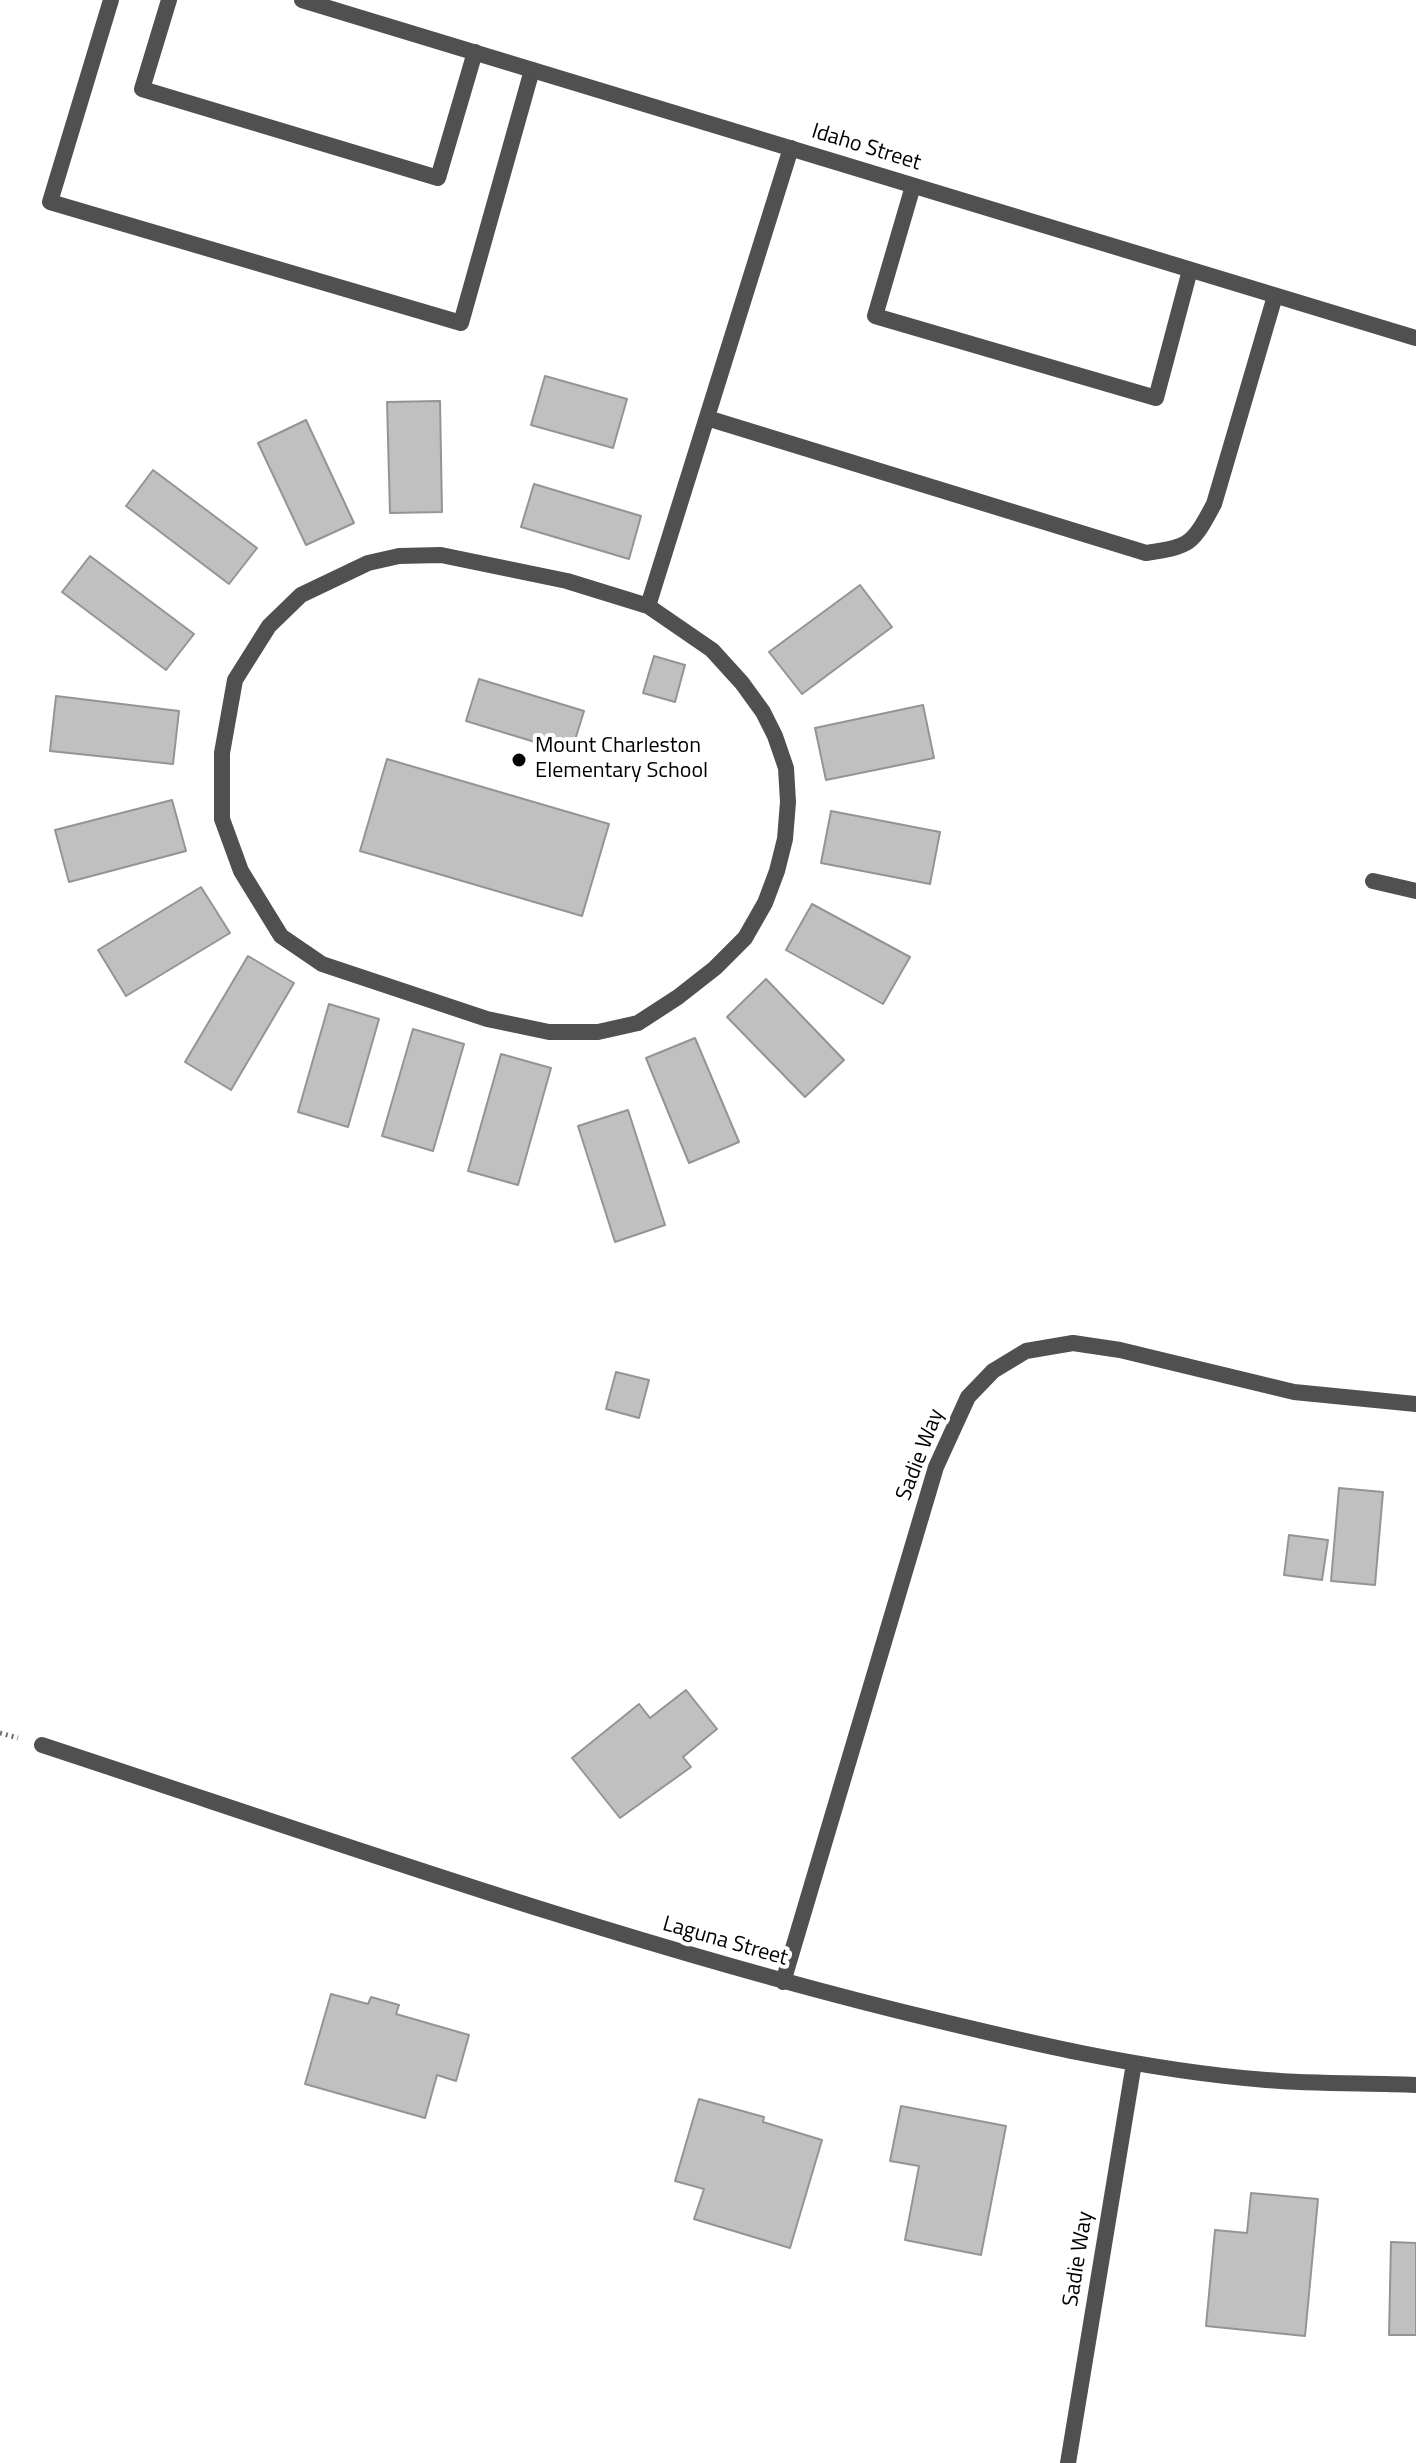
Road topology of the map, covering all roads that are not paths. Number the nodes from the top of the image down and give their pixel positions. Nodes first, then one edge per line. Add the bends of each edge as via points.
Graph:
1 (111, 0) edge
2 (169, 0) edge
3 (302, 0) edge
4 (475, 52) junction
5 (532, 70) junction
6 (791, 148) junction
7 (913, 186) junction
8 (1190, 270) junction
9 (1275, 296) junction
10 (1416, 338) edge
11 (707, 418) junction
12 (648, 606) junction
13 (1373, 881) dead end
14 (1416, 891) edge
15 (1416, 1404) edge
16 (42, 1745) dead end
17 (783, 1982) junction
18 (1134, 2063) junction
19 (1416, 2085) edge
20 (1068, 2463) edge

1 - 5 street via 50,202 461,323
2 - 4 street via 142,89 438,178
3 - 4 street, Idaho Street
4 - 5 street, Idaho Street
5 - 6 street, Idaho Street
6 - 7 street, Idaho Street
6 - 11 street
7 - 8 street, Idaho Street
7 - 8 street via 875,316 1156,398
8 - 9 street, Idaho Street
9 - 10 street, Idaho Street
9 - 11 street via 1214,504 1200,531 1182,548 1146,553
11 - 12 street
12 - 12 street via 712,650 742,683 763,712 786,768 785,839 777,871 745,938 715,968 638,1023 598,1032 549,1032 487,1019 322,964 281,936 241,871 222,819 222,753 235,680 269,626 301,595 368,563 441,555 567,581
13 - 14 street
15 - 17 street, Sadie Way via 1294,1392 1073,1343 1026,1351 993,1371 968,1397 936,1467
16 - 17 street, Laguna Street
17 - 18 street, Laguna Street
18 - 19 street, Laguna Street via 1266,2080
18 - 20 street, Sadie Way

